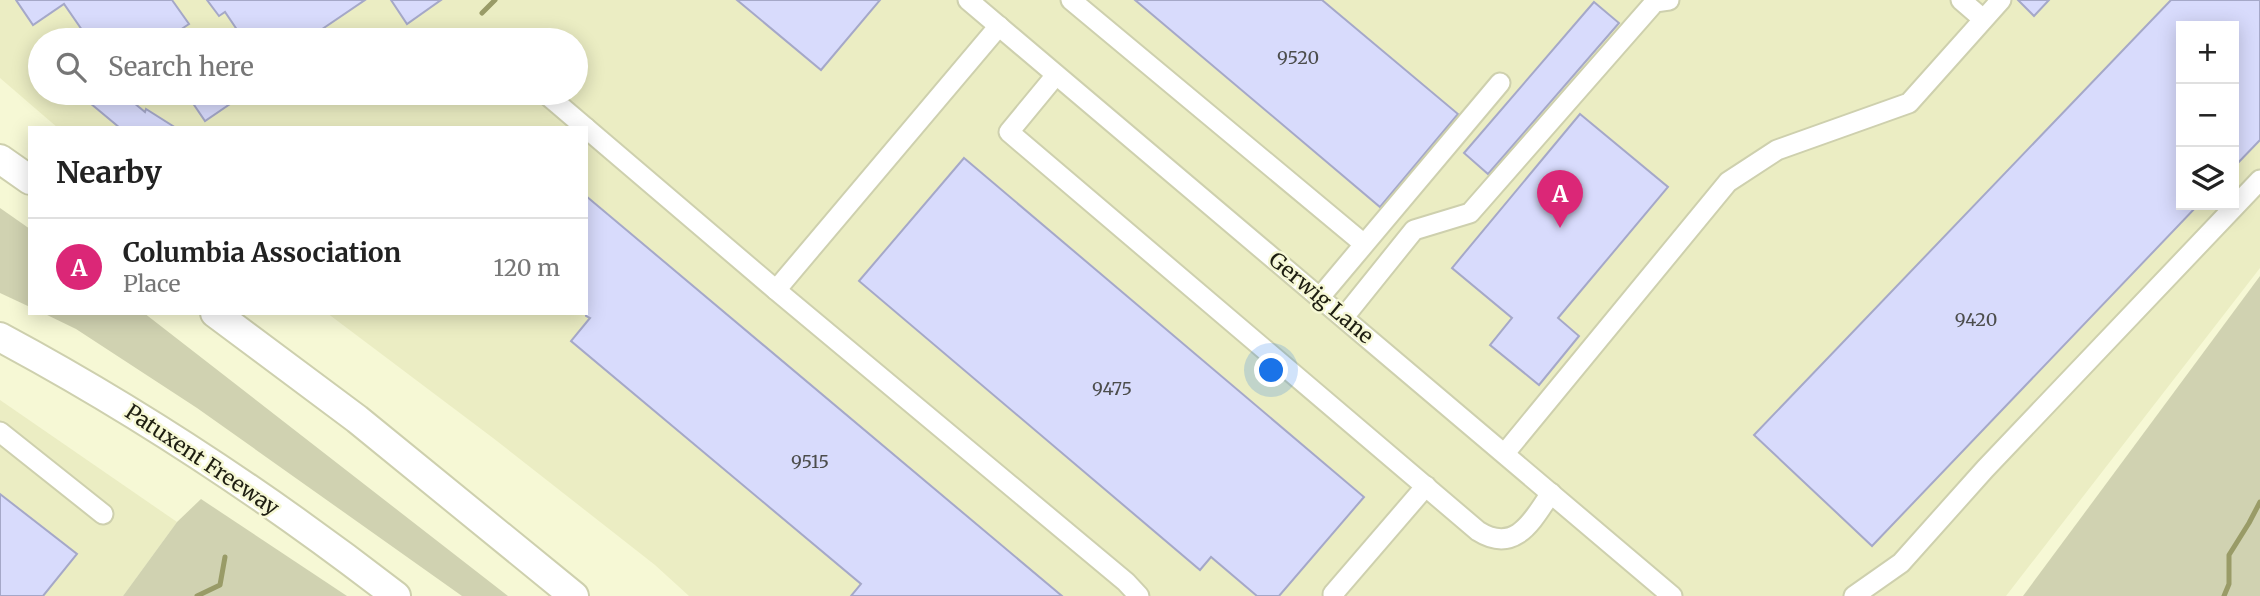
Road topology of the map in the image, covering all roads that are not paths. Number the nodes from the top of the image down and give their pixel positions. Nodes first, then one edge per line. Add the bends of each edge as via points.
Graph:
1 (968, 0) edge
2 (1071, 0) edge
3 (1669, 0) edge
4 (1961, 0) edge
5 (2001, 0) edge
6 (1983, 19) junction
7 (999, 26) junction
8 (1056, 75) junction
9 (1500, 83) dead end
10 (559, 105) edge
11 (584, 126) edge
12 (588, 130) edge
13 (0, 159) edge
14 (28, 179) edge
15 (2260, 180) edge
16 (1364, 244) junction
17 (776, 290) junction
18 (1320, 297) junction
19 (218, 315) edge
20 (1344, 317) junction
21 (0, 337) edge
22 (0, 432) edge
23 (1505, 453) junction
24 (1426, 486) junction
25 (1551, 493) junction
26 (103, 514) dead end
27 (1333, 594) dead end
28 (396, 596) edge
29 (574, 596) edge
30 (1139, 596) edge
31 (1672, 596) edge
32 (1854, 596) edge

1 - 7 street, Gerwig Lane
2 - 16 street
3 - 20 street via 1655,2 1470,213 1414,230
4 - 6 street
5 - 6 street
6 - 23 street via 1909,103 1777,149 1728,182
7 - 8 street, Gerwig Lane
7 - 17 street
8 - 18 street, Gerwig Lane
8 - 24 street via 1009,132
9 - 16 street
10 - 11 street
12 - 17 street
13 - 14 highway
15 - 32 street via 1901,563
16 - 18 street
17 - 30 street
18 - 20 street, Gerwig Lane
19 - 29 highway via 357,419
20 - 23 street, Gerwig Lane
21 - 28 highway, Patuxent Freeway via 134,413
22 - 26 street
23 - 25 street, Gerwig Lane
24 - 25 street via 1478,531 1498,539 1521,533
24 - 27 street
25 - 31 street, Gerwig Lane

